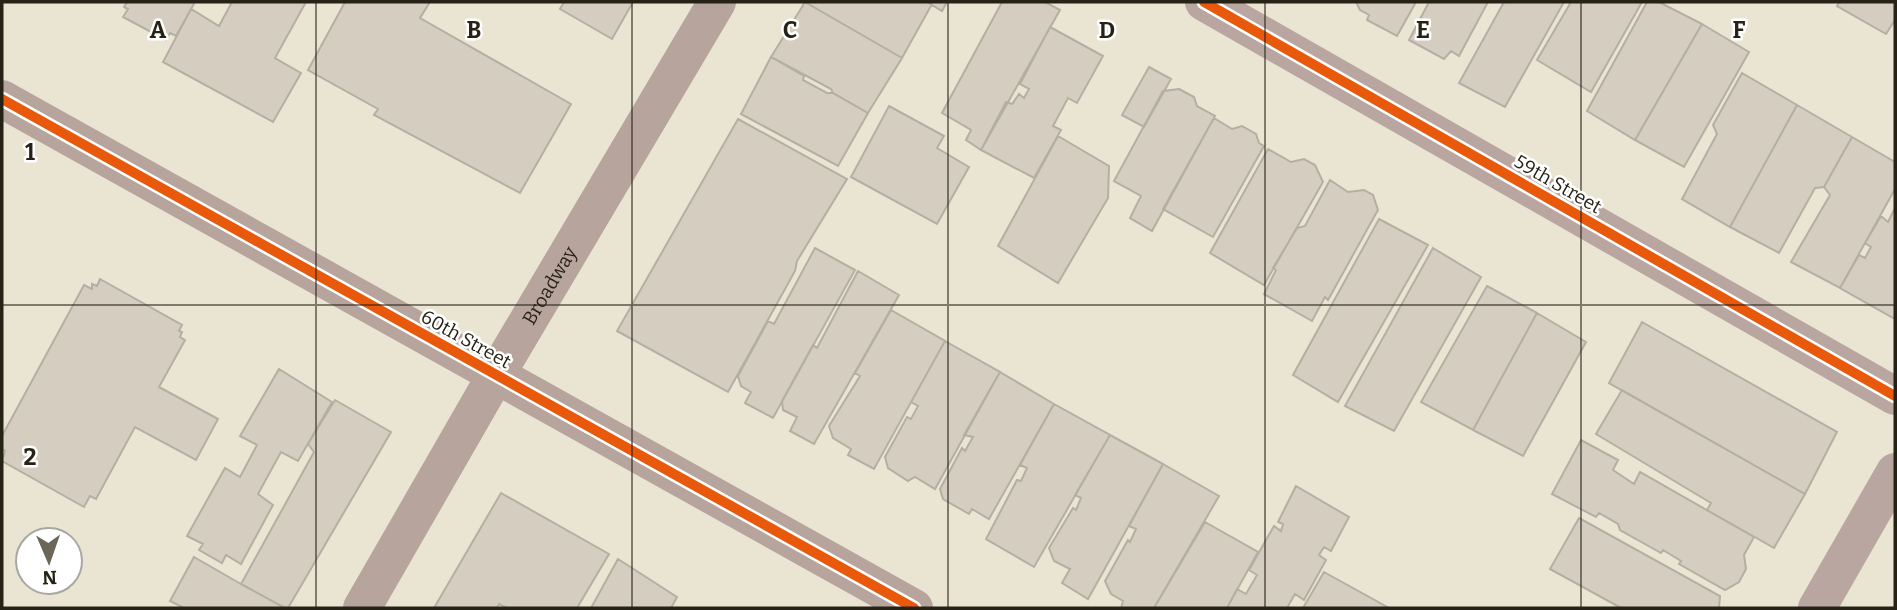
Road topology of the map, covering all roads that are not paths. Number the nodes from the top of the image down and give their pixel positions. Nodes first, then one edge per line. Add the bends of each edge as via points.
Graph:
1 (717, 2) edge
2 (1204, 2) edge
3 (2, 99) edge
4 (496, 375) junction
5 (1895, 396) edge
6 (1895, 472) edge
7 (362, 608) edge
8 (914, 608) edge
9 (1817, 608) edge

1 - 4 street, Broadway
2 - 5 street, 59th Street
3 - 4 street, 60th Street
4 - 7 street, Broadway
4 - 8 street, 60th Street
6 - 9 street

